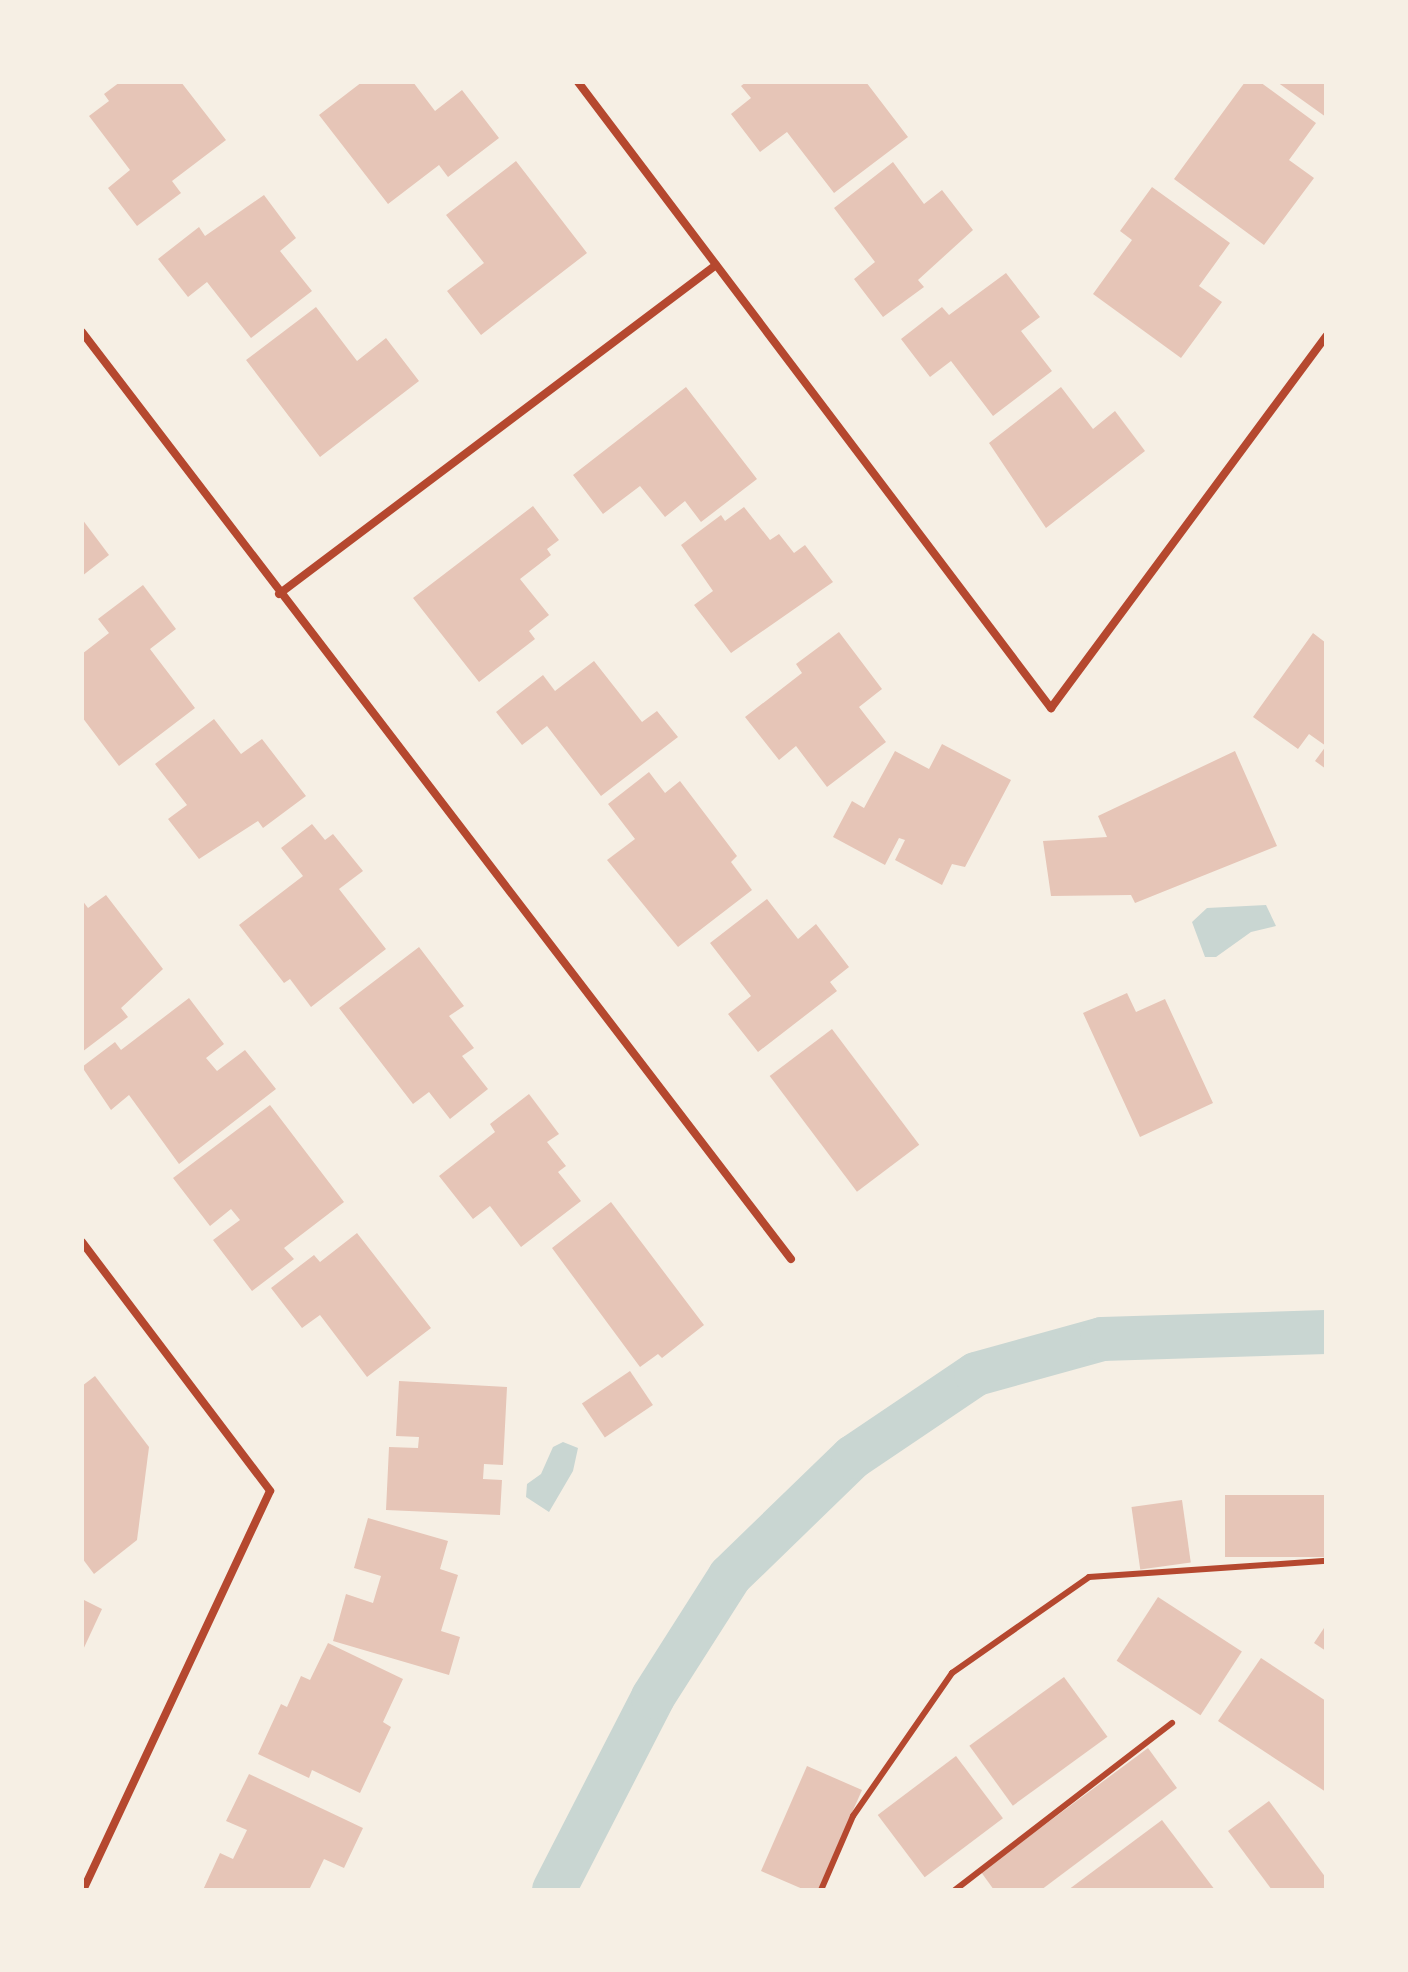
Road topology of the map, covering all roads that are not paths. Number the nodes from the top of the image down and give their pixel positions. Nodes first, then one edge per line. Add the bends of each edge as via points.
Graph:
1 (578, 82) edge
2 (716, 265) junction
3 (82, 332) edge
4 (1326, 336) edge
5 (279, 594) junction
6 (82, 1242) edge
7 (791, 1259) dead end
8 (1326, 1561) edge
9 (1172, 1723) dead end
10 (83, 1890) edge
11 (821, 1890) edge
12 (955, 1890) edge

1 - 2 street
2 - 4 street via 1051,708
2 - 5 street
3 - 5 street
5 - 7 street
6 - 10 street via 270,1491
8 - 11 lane via 1089,1577 952,1673 853,1816
9 - 12 lane

